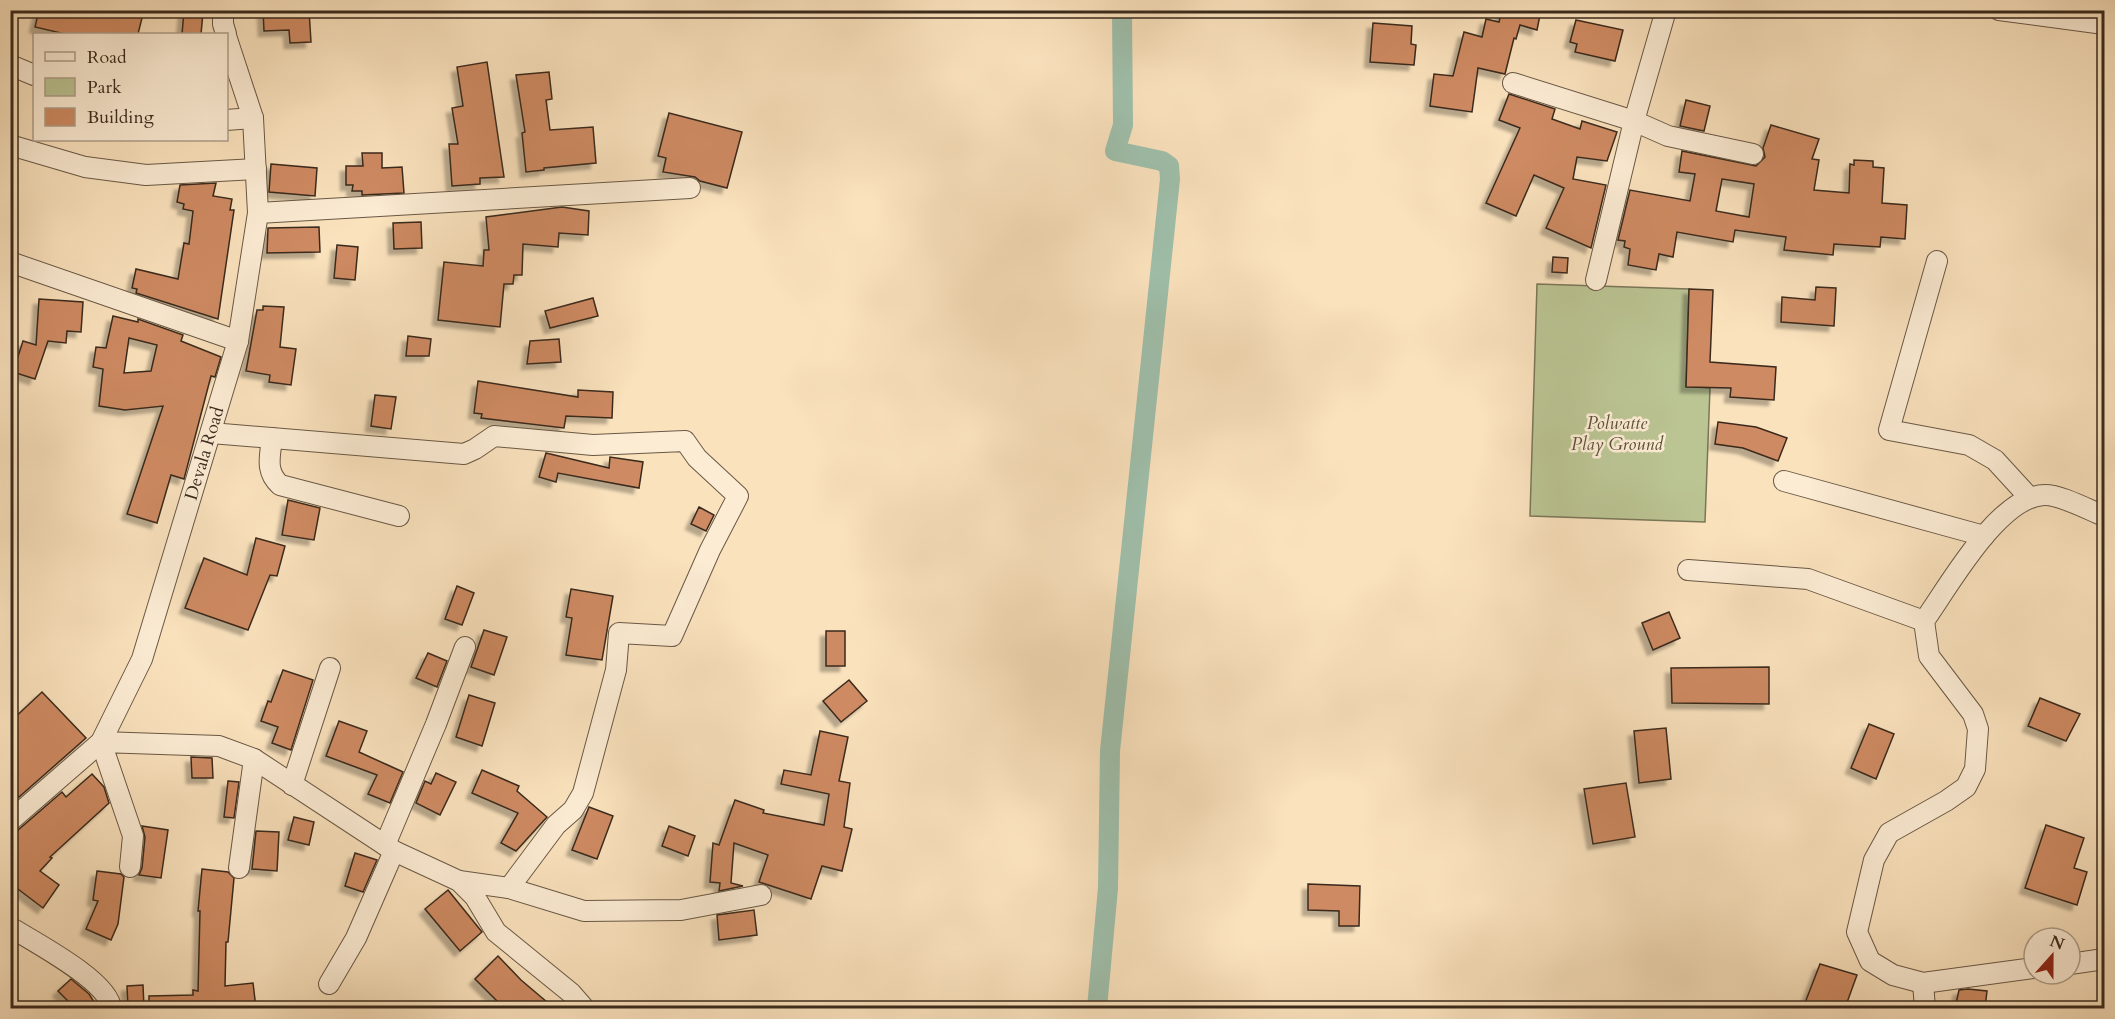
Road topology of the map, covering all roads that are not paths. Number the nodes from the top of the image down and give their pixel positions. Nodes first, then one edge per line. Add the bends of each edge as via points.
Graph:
1 (223, 10) edge
2 (1666, 10) edge
3 (1999, 10) edge
4 (2104, 24) edge
5 (225, 33) edge
6 (228, 41) edge
7 (10, 65) edge
8 (33, 75) edge
9 (1514, 83) dead end
10 (253, 117) junction
11 (228, 120) edge
12 (1634, 121) junction
13 (10, 145) edge
14 (1753, 154) dead end
15 (256, 169) junction
16 (690, 188) dead end
17 (258, 213) junction
18 (1938, 261) dead end
19 (10, 262) edge
20 (1596, 280) dead end
21 (238, 341) junction
22 (211, 433) junction
23 (272, 438) junction
24 (1784, 481) dead end
25 (2028, 496) junction
26 (399, 516) dead end
27 (2104, 516) edge
28 (1984, 536) junction
29 (1688, 570) dead end
30 (1924, 621) junction
31 (465, 647) dead end
32 (330, 668) dead end
33 (101, 742) junction
34 (254, 759) junction
35 (292, 785) junction
36 (10, 821) edge
37 (390, 848) junction
38 (130, 867) dead end
39 (240, 868) dead end
40 (459, 881) junction
41 (509, 888) junction
42 (761, 896) dead end
43 (10, 927) edge
44 (2104, 959) edge
45 (2082, 962) edge
46 (2022, 971) edge
47 (1923, 983) junction
48 (329, 984) dead end
49 (111, 1008) edge
50 (584, 1008) edge
51 (1925, 1008) edge

1 - 5 street, Devala Road
2 - 12 street
3 - 4 street
6 - 10 street, Devala Road
7 - 8 street
9 - 12 street
10 - 11 street
10 - 15 street, Devala Road
12 - 14 street via 1668,136
12 - 20 street
13 - 15 street via 85,167 146,175
15 - 17 street, Devala Road
16 - 17 street
17 - 21 street, Devala Road
18 - 25 street via 1889,430 1969,445 1995,460
19 - 21 street
21 - 22 street, Devala Road
22 - 23 street
22 - 33 street, Devala Road via 142,659
23 - 26 street via 268,467 271,477 280,484
23 - 41 street via 464,454 494,436 593,445 685,441 697,458 738,496 672,636 619,633 616,670 583,793
24 - 28 street
25 - 27 street via 2047,494
25 - 28 street via 2008,509
28 - 30 street
29 - 30 street via 1808,579
30 - 47 street via 1929,656 1974,714 1978,729 1975,769 1966,787 1953,797 1889,833 1874,860 1857,932 1870,961 1893,975
31 - 37 street
32 - 35 street
33 - 34 street via 219,746
33 - 36 street, Devala Road
33 - 38 street via 132,836
34 - 35 street
34 - 39 street
35 - 37 street
37 - 40 street
37 - 48 street via 356,938
40 - 41 street
40 - 50 street via 475,897 496,932
41 - 42 street via 584,911 681,910
43 - 49 street via 98,984 111,1001
44 - 45 street
46 - 47 street
47 - 51 street

